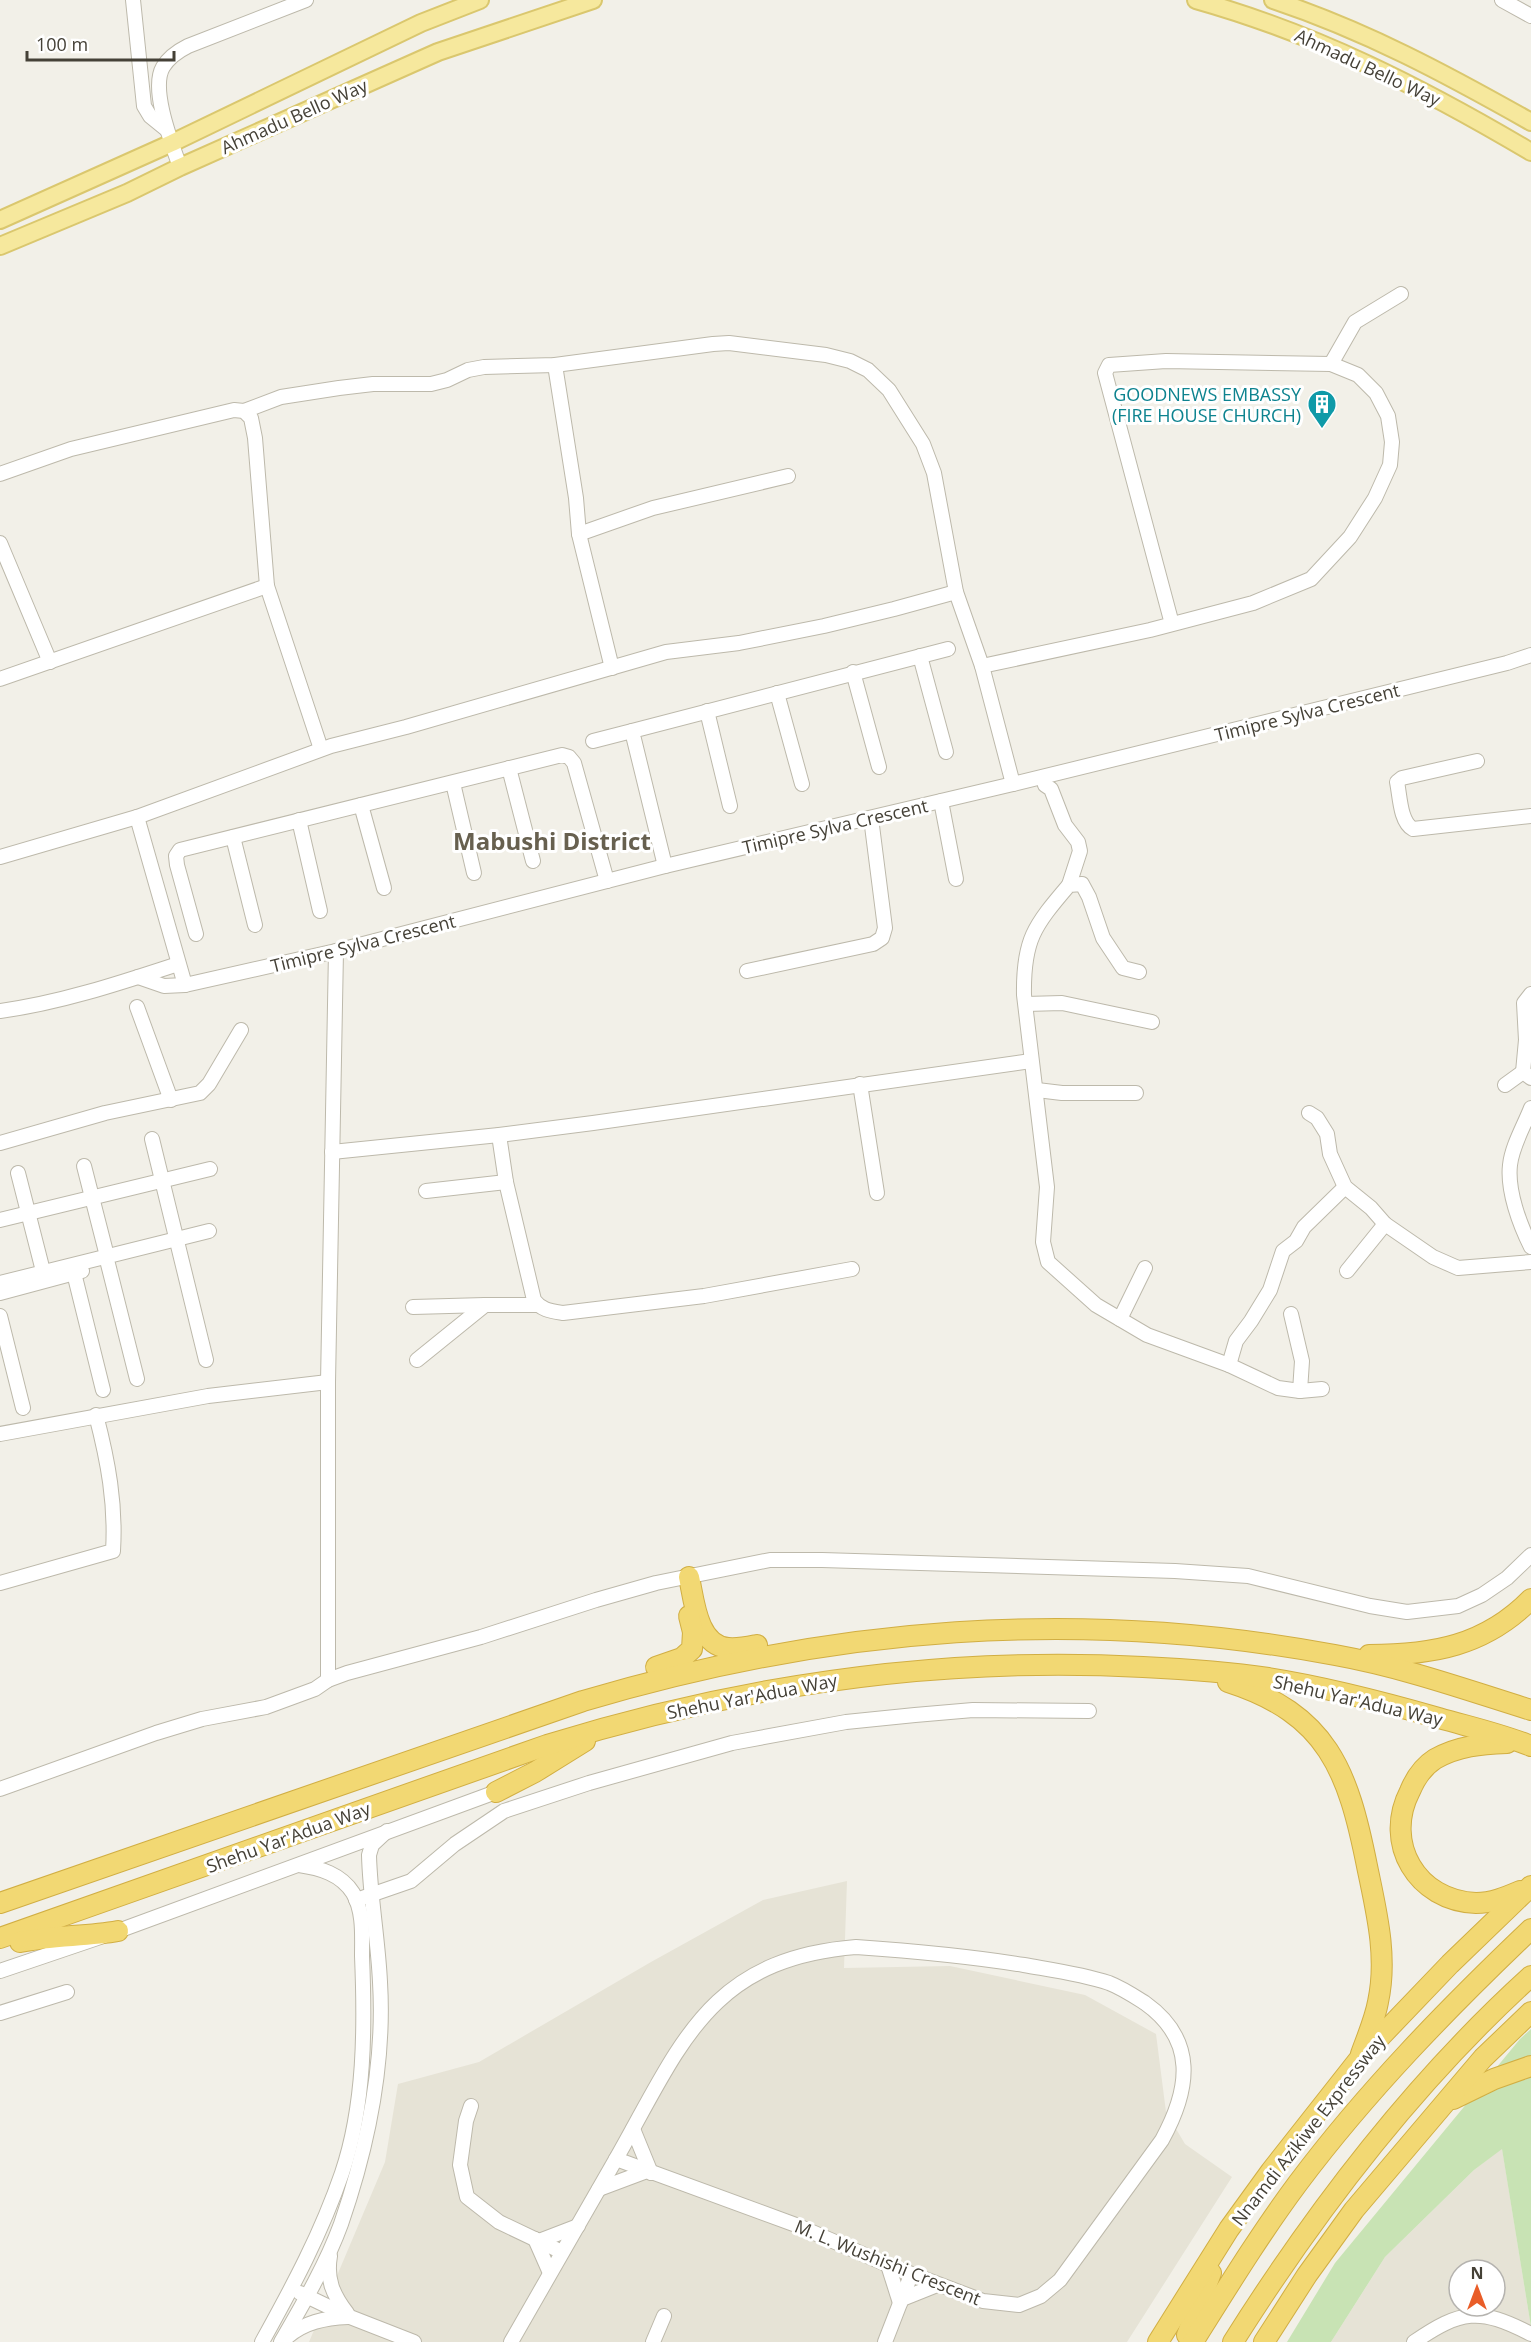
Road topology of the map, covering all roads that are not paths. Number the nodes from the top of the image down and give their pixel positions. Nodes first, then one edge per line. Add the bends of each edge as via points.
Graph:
1 (133, 0) edge
2 (480, 0) edge
3 (593, 0) edge
4 (1196, 0) edge
5 (1273, 0) edge
6 (1502, 0) edge
7 (302, 1) edge
8 (1531, 16) edge
9 (1531, 122) edge
10 (169, 136) junction
11 (1531, 152) edge
12 (180, 167) junction
13 (0, 220) edge
14 (0, 246) edge
15 (1401, 294) dead end
16 (555, 364) junction
17 (1331, 364) junction
18 (244, 411) junction
19 (0, 474) edge
20 (788, 476) dead end
21 (579, 534) junction
22 (0, 543) edge
23 (267, 586) junction
24 (956, 592) junction
25 (1172, 624) junction
26 (948, 649) dead end
27 (1531, 655) edge
28 (921, 656) junction
29 (50, 662) junction
30 (982, 666) junction
31 (612, 668) junction
32 (853, 672) junction
33 (0, 679) edge
34 (777, 693) junction
35 (707, 711) junction
36 (632, 731) junction
37 (593, 741) dead end
38 (321, 749) junction
39 (945, 752) dead end
40 (1477, 761) dead end
41 (879, 767) dead end
42 (509, 768) junction
43 (1043, 777) junction
44 (453, 783) junction
45 (802, 783) dead end
46 (1013, 784) junction
47 (941, 801) junction
48 (361, 805) junction
49 (730, 806) dead end
50 (1531, 816) edge
51 (137, 817) junction
52 (871, 818) junction
53 (299, 820) junction
54 (233, 837) junction
55 (0, 857) edge
56 (533, 861) dead end
57 (666, 866) junction
58 (474, 873) dead end
59 (956, 879) dead end
60 (607, 881) junction
61 (1069, 885) junction
62 (384, 888) dead end
63 (320, 911) dead end
64 (255, 925) dead end
65 (196, 934) dead end
66 (336, 951) junction
67 (178, 964) junction
68 (747, 971) dead end
69 (1139, 972) dead end
70 (138, 977) junction
71 (185, 985) junction
72 (1531, 994) edge
73 (1026, 1004) junction
74 (137, 1007) dead end
75 (0, 1011) edge
76 (1152, 1022) dead end
77 (242, 1030) dead end
78 (1031, 1061) junction
79 (1527, 1075) edge
80 (860, 1084) junction
81 (1505, 1085) dead end
82 (1036, 1090) junction
83 (1136, 1093) dead end
84 (171, 1100) junction
85 (1531, 1108) edge
86 (1309, 1113) dead end
87 (499, 1135) junction
88 (152, 1139) dead end
89 (0, 1143) edge
90 (332, 1152) junction
91 (84, 1166) dead end
92 (210, 1169) dead end
93 (18, 1173) dead end
94 (162, 1181) junction
95 (506, 1182) junction
96 (1345, 1187) junction
97 (426, 1191) dead end
98 (877, 1193) dead end
99 (92, 1199) junction
100 (28, 1213) junction
101 (0, 1220) edge
102 (1385, 1224) junction
103 (209, 1231) dead end
104 (181, 1241) junction
105 (1531, 1247) edge
106 (107, 1260) junction
107 (1531, 1262) edge
108 (1145, 1268) dead end
109 (852, 1269) dead end
110 (1347, 1270) dead end
111 (43, 1271) junction
112 (74, 1273) junction
113 (0, 1283) edge
114 (0, 1293) edge
115 (485, 1305) junction
116 (538, 1305) junction
117 (413, 1307) dead end
118 (1291, 1314) dead end
119 (0, 1316) edge
120 (1120, 1319) junction
121 (206, 1360) dead end
122 (417, 1360) dead end
123 (1229, 1365) junction
124 (137, 1379) dead end
125 (328, 1382) junction
126 (1322, 1389) dead end
127 (104, 1390) dead end
128 (1300, 1390) junction
129 (23, 1408) dead end
130 (96, 1415) junction
131 (0, 1434) edge
132 (1531, 1555) edge
133 (684, 1578) junction
134 (0, 1583) edge
135 (1531, 1599) edge
136 (864, 1640) junction
137 (1336, 1655) junction
138 (1189, 1670) junction
139 (328, 1680) junction
140 (582, 1701) junction
141 (1531, 1710) edge
142 (1089, 1711) dead end
143 (615, 1724) junction
144 (1527, 1744) edge
145 (0, 1789) edge
146 (496, 1792) joint
147 (387, 1831) junction
148 (299, 1866) junction
149 (1531, 1886) edge
150 (372, 1896) junction
151 (356, 1900) junction
152 (0, 1903) edge
153 (1531, 1929) edge
154 (118, 1931) junction
155 (0, 1938) edge
156 (0, 1945) edge
157 (0, 1971) edge
158 (1531, 1976) edge
159 (67, 1992) dead end
160 (1531, 2012) edge
161 (0, 2013) edge
162 (1360, 2058) junction
163 (1531, 2066) edge
164 (1445, 2102) junction
165 (471, 2106) dead end
166 (633, 2129) junction
167 (616, 2159) junction
168 (649, 2172) junction
169 (599, 2189) junction
170 (579, 2226) junction
171 (1229, 2229) junction
172 (537, 2240) junction
173 (331, 2246) junction
174 (562, 2252) junction
175 (888, 2265) junction
176 (550, 2273) junction
177 (911, 2275) junction
178 (1307, 2275) junction
179 (938, 2285) junction
180 (291, 2289) junction
181 (307, 2296) junction
182 (901, 2301) junction
183 (664, 2316) dead end
184 (350, 2317) junction
185 (1531, 2334) edge
186 (510, 2341) edge
187 (262, 2342) edge
188 (282, 2342) edge
189 (414, 2342) edge
190 (653, 2342) edge
191 (885, 2342) edge
192 (1158, 2342) edge
193 (1184, 2342) edge
194 (1193, 2342) edge
195 (1233, 2342) edge
196 (1245, 2342) edge
197 (1264, 2342) edge
198 (1414, 2342) edge

1 - 10 street via 144,106
2 - 10 main road, Ahmadu Bello Way
3 - 12 main road, Ahmadu Bello Way via 438,52
4 - 11 main road, Ahmadu Bello Way via 1278,26 1369,63
5 - 9 main road, Ahmadu Bello Way via 1384,43
6 - 8 street
7 - 10 street via 176,52 163,68 160,80
10 - 12 street
10 - 13 main road, Ahmadu Bello Way
12 - 14 main road, Ahmadu Bello Way
15 - 17 street via 1355,322
16 - 18 street via 484,367 431,384 339,388 281,397
16 - 21 street
16 - 24 street via 729,343 826,355 868,370 889,390 923,444 934,473
17 - 25 street via 1358,375 1376,393 1388,416 1390,465 1375,498 1350,537 1311,579 1253,603
17 - 25 street via 1166,361 1109,365 1105,373
18 - 19 street via 234,410 71,449
18 - 23 street via 251,418 255,438
20 - 21 street via 653,508
21 - 31 street
22 - 29 street
23 - 29 street
23 - 38 street
24 - 30 street
24 - 31 street via 824,626 666,652
25 - 30 street
26 - 28 street
27 - 43 street, Timipre Sylva Crescent
28 - 32 street
28 - 39 street
29 - 33 street
30 - 46 street
31 - 38 street
32 - 34 street
32 - 41 street
34 - 35 street
34 - 45 street
35 - 36 street
35 - 49 street
36 - 37 street
36 - 57 street
38 - 51 street
40 - 50 street via 1397,782 1409,826 1413,829
42 - 44 street
42 - 56 street
42 - 60 street via 562,755 569,757 574,763
43 - 46 street, Timipre Sylva Crescent
43 - 61 street via 1065,825 1078,842 1080,851
44 - 48 street
44 - 58 street
46 - 47 street, Timipre Sylva Crescent
47 - 52 street, Timipre Sylva Crescent
47 - 59 street
48 - 53 street
48 - 62 street
51 - 55 street
51 - 67 street
52 - 57 street, Timipre Sylva Crescent
52 - 68 street via 885,928 882,938 873,944
53 - 54 street
53 - 63 street
54 - 64 street
54 - 65 street via 180,850 176,856
57 - 60 street, Timipre Sylva Crescent
60 - 66 street, Timipre Sylva Crescent
61 - 69 street via 1082,884 1103,938 1123,968
61 - 73 street via 1028,944 1024,964
66 - 71 street, Timipre Sylva Crescent
66 - 90 street
67 - 70 street
67 - 71 street
70 - 71 street, Timipre Sylva Crescent via 164,986
70 - 75 street via 29,1007
72 - 79 street via 1524,1003
73 - 76 street via 1062,1003
73 - 78 street
74 - 84 street
77 - 84 street via 200,1093
78 - 80 street
78 - 82 street
79 - 81 street
80 - 87 street
80 - 98 street
82 - 83 street
82 - 120 street via 1047,1187 1043,1242 1047,1262 1096,1305
84 - 89 street via 105,1113
85 - 105 street via 1509,1174
86 - 96 street via 1327,1134 1330,1154
87 - 90 street
87 - 95 street
88 - 94 street
90 - 125 street
91 - 99 street
92 - 94 street
93 - 100 street
94 - 99 street
94 - 104 street
95 - 97 street
95 - 116 street
96 - 102 street
96 - 123 street via 1282,1251 1270,1290 1236,1341
99 - 100 street
99 - 106 street
100 - 101 street
100 - 111 street
102 - 107 street via 1433,1257 1458,1268
102 - 110 street
103 - 104 street
104 - 106 street
104 - 121 street
106 - 111 street
106 - 112 street
106 - 124 street
108 - 120 street
109 - 116 street via 704,1296 563,1313
111 - 113 street
112 - 114 street
112 - 127 street
115 - 116 street
115 - 117 street
115 - 122 street
118 - 128 street via 1302,1361
119 - 129 street
120 - 123 street via 1147,1335
123 - 128 street via 1278,1388
125 - 130 street via 208,1396
125 - 139 street
126 - 128 street
130 - 131 street
130 - 134 street via 109,1468 115,1520 113,1551
132 - 133 street via 1482,1595 1458,1606 1407,1612 1248,1576 1181,1571 770,1560
133 - 136 highway via 702,1626 711,1640 722,1647 814,1636
133 - 139 street via 596,1599 481,1637
133 - 140 highway via 693,1632 692,1649 687,1656 632,1674
135 - 137 highway via 1500,1625 1444,1650 1407,1655
136 - 137 highway, Shehu Yar'Adua Way via 990,1629 1144,1630
136 - 140 highway, Shehu Yar'Adua Way via 704,1668
137 - 141 highway, Shehu Yar'Adua Way
138 - 143 highway, Shehu Yar'Adua Way via 1053,1664 902,1671 759,1691
138 - 144 highway, Shehu Yar'Adua Way via 1329,1689
138 - 162 highway via 1257,1692 1281,1705 1315,1734 1334,1757 1345,1780 1360,1831 1381,1947 1378,2002
139 - 145 street via 315,1689 266,1707 202,1719 156,1733
140 - 152 highway, Shehu Yar'Adua Way
142 - 150 street via 973,1710 915,1715 835,1724 732,1743 504,1811 451,1847 411,1881
143 - 146 highway
143 - 155 highway, Shehu Yar'Adua Way
144 - 149 highway via 1474,1745 1433,1760 1416,1778 1399,1825 1402,1848 1414,1872 1430,1888 1451,1898 1499,1900
146 - 147 street
147 - 148 street
147 - 150 street via 372,1845 369,1855
148 - 151 street via 335,1875
148 - 154 street
149 - 162 highway, Nnamdi Azikiwe Expressway
150 - 151 street
150 - 173 street via 380,1983 373,2111
151 - 180 street via 361,1921 363,2020 350,2143 320,2234
153 - 194 highway, Nnamdi Azikiwe Expressway via 1362,2104 1298,2183
154 - 156 highway
154 - 157 street
158 - 195 highway via 1501,2002 1405,2105 1328,2201
159 - 161 street
160 - 164 highway
162 - 171 highway, Nnamdi Azikiwe Expressway
163 - 164 highway
164 - 178 highway via 1354,2210
165 - 172 street via 460,2165 467,2197 499,2222
166 - 167 street, M. L. Wushishi Crescent
166 - 168 street
166 - 179 street, M. L. Wushishi Crescent via 687,2035 718,2000 750,1976 790,1958 856,1947 934,1952 1070,1974 1110,1983 1133,1995 1172,2029 1182,2053 1184,2079 1176,2115 1162,2140 1060,2280 1041,2296 1019,2305 983,2301
167 - 168 street, M. L. Wushishi Crescent
167 - 169 street
168 - 169 street
168 - 175 street, M. L. Wushishi Crescent via 796,2224
169 - 170 street
170 - 172 street
170 - 174 street
171 - 192 highway, Nnamdi Azikiwe Expressway
171 - 193 highway
172 - 174 street
172 - 176 street
173 - 181 street
173 - 184 street via 331,2287
174 - 176 street
175 - 177 street, M. L. Wushishi Crescent
175 - 182 street
176 - 186 street
177 - 179 street, M. L. Wushishi Crescent
177 - 182 street
178 - 196 highway
178 - 197 highway
179 - 182 street
180 - 181 street
180 - 187 street
181 - 184 street
181 - 188 street
182 - 191 street
183 - 190 street
184 - 188 street via 320,2319 294,2331
184 - 189 street
185 - 198 street via 1489,2317 1464,2315 1441,2324

